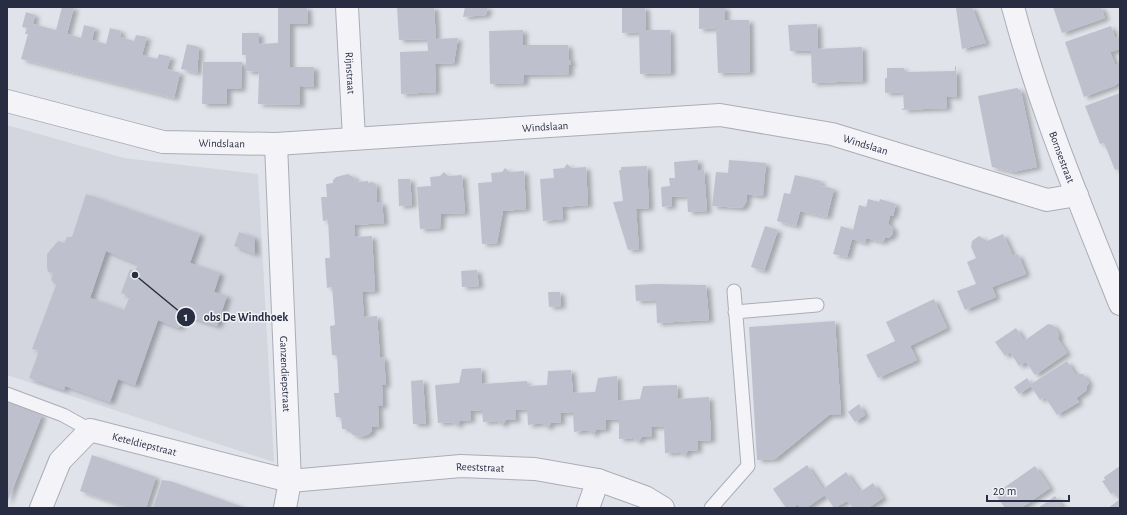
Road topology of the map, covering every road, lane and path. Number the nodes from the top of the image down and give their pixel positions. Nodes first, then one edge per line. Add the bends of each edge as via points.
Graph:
1 (347, 7) edge
2 (1013, 7) edge
3 (7, 101) edge
4 (354, 138) junction
5 (276, 144) junction
6 (1077, 195) junction
7 (734, 291) dead end
8 (1120, 304) edge
9 (817, 305) dead end
10 (735, 312) junction
11 (7, 394) edge
12 (90, 430) junction
13 (598, 480) junction
14 (290, 481) junction
15 (41, 508) edge
16 (285, 508) edge
17 (588, 508) edge
18 (662, 508) edge
19 (712, 508) edge

1 - 4 street, Rijnstraat
2 - 6 street, Bornsestraat via 1030,71
3 - 5 street, Windslaan via 163,142
4 - 5 street, Windslaan
4 - 6 street, Windslaan via 720,115 832,134 1047,200
5 - 14 street, Ganzendiepstraat
6 - 8 street, Bornsestraat
7 - 10 lane
9 - 10 lane
10 - 19 lane via 748,466
11 - 12 lane via 63,415
12 - 14 street, Keteldiepstraat
12 - 15 street via 60,461
13 - 14 street, Reeststraat via 535,469 461,466
13 - 17 street
13 - 18 street, Reeststraat via 646,497
14 - 16 street, Ganzendiepstraat

